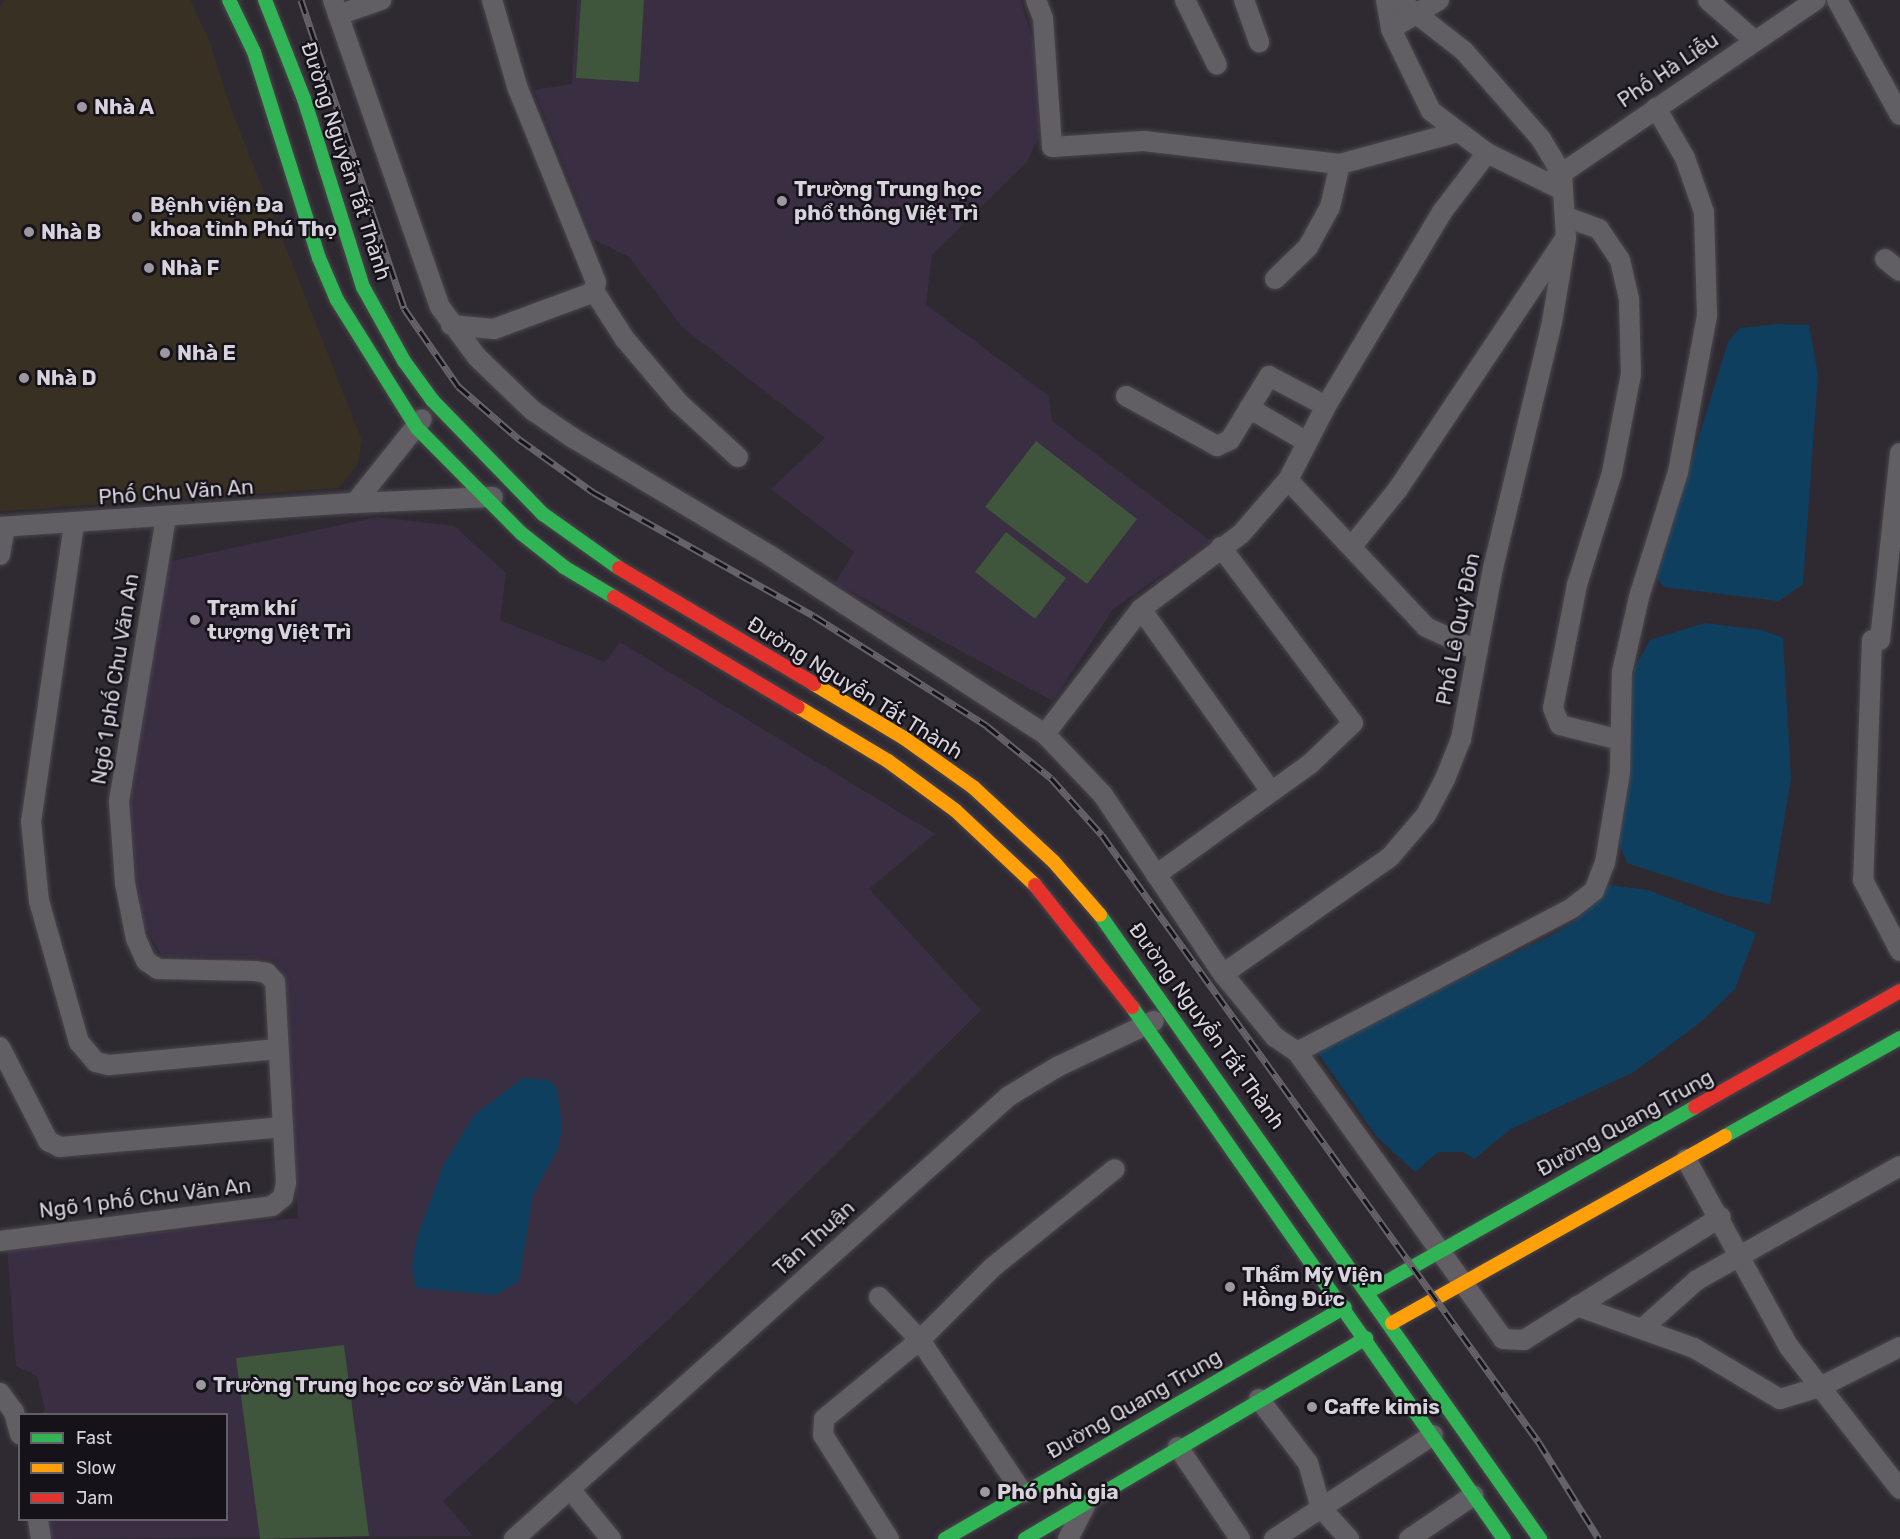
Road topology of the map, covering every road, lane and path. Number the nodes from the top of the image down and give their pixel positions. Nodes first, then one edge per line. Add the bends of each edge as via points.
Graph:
1 (229, 0) edge
2 (265, 0) edge
3 (381, 0) edge
4 (492, 0) edge
5 (1036, 0) edge
6 (1185, 0) edge
7 (1244, 0) edge
8 (1386, 0) edge
9 (1399, 0) edge
10 (1439, 0) edge
11 (1708, 0) edge
12 (1816, 0) edge
13 (1837, 0) edge
14 (335, 8) edge
15 (1419, 15) junction
16 (1391, 29) junction
17 (1755, 41) junction
18 (1259, 42) dead end
19 (1217, 65) dead end
20 (304, 99) junction
21 (1656, 108) junction
22 (275, 111) junction
23 (1899, 111) edge
24 (1458, 132) junction
25 (1487, 153) junction
26 (1340, 164) junction
27 (1558, 183) junction
28 (1566, 217) junction
29 (1566, 238) junction
30 (1275, 279) dead end
31 (594, 291) junction
32 (451, 325) junction
33 (1126, 396) dead end
34 (433, 401) junction
35 (1326, 406) junction
36 (1249, 408) junction
37 (417, 428) junction
38 (1307, 442) junction
39 (1900, 453) edge
40 (738, 457) dead end
41 (1288, 480) junction
42 (518, 489) junction
43 (486, 499) junction
44 (355, 503) junction
45 (166, 518) junction
46 (74, 524) junction
47 (2, 527) edge
48 (1352, 546) junction
49 (1221, 547) junction
50 (0, 555) edge
51 (1141, 609) junction
52 (1478, 651) junction
53 (1046, 734) junction
54 (1620, 740) junction
55 (1271, 790) junction
56 (1156, 875) junction
57 (1900, 951) edge
58 (1223, 974) junction
59 (1900, 991) edge
60 (1172, 1011) junction
61 (1146, 1025) junction
62 (1900, 1038) edge
63 (0, 1047) edge
64 (278, 1049) junction
65 (1298, 1052) junction
66 (282, 1126) junction
67 (1686, 1159) junction
68 (1900, 1166) edge
69 (1115, 1169) dead end
70 (1721, 1217) junction
71 (1, 1239) edge
72 (1443, 1249) junction
73 (1739, 1255) junction
74 (1466, 1282) junction
75 (1370, 1291) junction
76 (879, 1297) dead end
77 (1577, 1306) junction
78 (1345, 1307) junction
79 (1392, 1323) junction
80 (1643, 1328) junction
81 (1366, 1338) junction
82 (920, 1340) junction
83 (1900, 1347) edge
84 (1820, 1387) junction
85 (1200, 1389) junction
86 (0, 1393) edge
87 (1259, 1399) junction
88 (1217, 1412) junction
89 (18, 1427) edge
90 (1433, 1435) junction
91 (1178, 1447) junction
92 (1900, 1489) edge
93 (570, 1490) junction
94 (1023, 1493) junction
95 (1474, 1495) junction
96 (1087, 1502) junction
97 (1321, 1508) junction
98 (38, 1521) edge
99 (41, 1539) edge
100 (514, 1539) edge
101 (611, 1539) edge
102 (889, 1539) edge
103 (945, 1539) edge
104 (1024, 1539) edge
105 (1068, 1539) edge
106 (1240, 1539) edge
107 (1274, 1539) edge
108 (1349, 1539) edge
109 (1409, 1539) edge
110 (1504, 1539) edge
111 (1540, 1539) edge

1 - 22 main road
2 - 20 main road, Đường Nguyễn Tất Thành
3 - 14 street
4 - 31 street via 517,86 592,266
5 - 26 street via 1043,18 1052,147 1144,141
6 - 19 street
7 - 18 street
8 - 16 street
9 - 15 street
10 - 15 street
11 - 17 street
12 - 17 street, Phố Hà Liễu
13 - 23 street
14 - 32 street via 440,307
15 - 16 street
15 - 27 street via 1464,51 1508,97
16 - 24 street via 1426,103
17 - 21 street, Phố Hà Liễu
20 - 22 main road
20 - 34 main road, Đường Nguyễn Tất Thành via 363,287 404,361
21 - 27 street, Phố Hà Liễu
21 - 54 street via 1685,158 1704,212 1707,315 1678,472 1639,597 1622,672
22 - 37 main road via 319,258 337,300
24 - 25 street
24 - 26 street
25 - 27 street
25 - 35 street via 1442,212
26 - 30 street via 1330,207 1308,247
27 - 28 street, Phố Lê Quý Đôn
28 - 29 street, Phố Lê Quý Đôn
28 - 54 street via 1599,229 1620,260 1629,300 1631,374 1612,473 1577,585 1553,708 1560,725
29 - 48 street via 1398,489
29 - 52 street, Phố Lê Quý Đôn via 1552,322
31 - 32 street via 494,330
31 - 40 street via 624,338 679,404
32 - 53 street via 502,383 573,438 779,561
33 - 36 street via 1217,446 1230,440
34 - 37 street
34 - 42 main road, Đường Nguyễn Tất Thành
35 - 36 street via 1275,375 1262,384
35 - 38 street
36 - 38 street
37 - 43 main road
37 - 44 street
38 - 41 street
39 - 57 street via 1876,640 1863,880
41 - 48 street
41 - 49 street via 1241,534
42 - 43 street, Phố Chu Văn An
42 - 60 main road, Đường Nguyễn Tất Thành via 584,547 904,738 973,788 1092,904
43 - 44 street, Phố Chu Văn An
43 - 61 main road via 564,567 888,761 956,811 994,843 1068,922
44 - 45 street, Phố Chu Văn An
45 - 46 street, Phố Chu Văn An
45 - 64 street, Ngõ 1 phố Chu Văn An via 119,801 125,883 136,939 146,961 158,969 267,973 275,982
46 - 47 street, Phố Chu Văn An
46 - 64 street via 31,821 39,901 79,1042 96,1062 109,1065
47 - 50 street
48 - 52 street via 1426,627
49 - 51 street
49 - 55 street via 1353,718 1351,728
51 - 53 street
51 - 55 street
52 - 58 street, Phố Lê Quý Đôn via 1461,739 1431,806 1409,837 1390,857
53 - 56 street via 1103,795
54 - 65 street via 1615,813 1594,891 1572,908
55 - 56 street
56 - 58 street
58 - 65 street via 1275,1037
59 - 72 main road, Đường Quang Trung
60 - 61 street, Tân Thuận
60 - 75 main road, Đường Nguyễn Tất Thành
61 - 78 main road
61 - 93 street, Tân Thuận via 1057,1067 1009,1096
62 - 67 main road
63 - 66 street via 48,1141 60,1147
64 - 66 street, Ngõ 1 phố Chu Văn An
65 - 72 street
66 - 71 street, Ngõ 1 phố Chu Văn An via 286,1183 283,1197 272,1206
67 - 70 street
67 - 74 main road
68 - 73 street
69 - 82 street via 993,1267
70 - 73 street
70 - 77 street
72 - 74 street
72 - 75 main road, Đường Quang Trung
73 - 80 street via 1697,1280
73 - 84 street via 1790,1347
74 - 77 street via 1503,1339 1524,1340
74 - 79 main road
75 - 79 main road, Đường Nguyễn Tất Thành
76 - 82 street
77 - 80 street
78 - 81 main road
78 - 85 main road, Đường Quang Trung
79 - 111 main road, Đường Nguyễn Tất Thành
80 - 84 street via 1694,1348 1769,1396 1780,1399
81 - 87 main road
81 - 90 main road
82 - 94 street
82 - 102 street via 830,1410 821,1428
83 - 84 street
84 - 92 street
85 - 88 main road
85 - 94 main road, Đường Quang Trung
86 - 89 street via 14,1412
87 - 88 main road
87 - 97 street via 1308,1463
88 - 91 main road
90 - 95 main road
90 - 97 street
91 - 96 main road
91 - 106 street
93 - 100 street, Tân Thuận
93 - 101 street
94 - 103 main road, Đường Quang Trung
95 - 109 street
95 - 110 main road
96 - 104 main road
96 - 105 street
97 - 107 street
97 - 108 street
98 - 99 street

